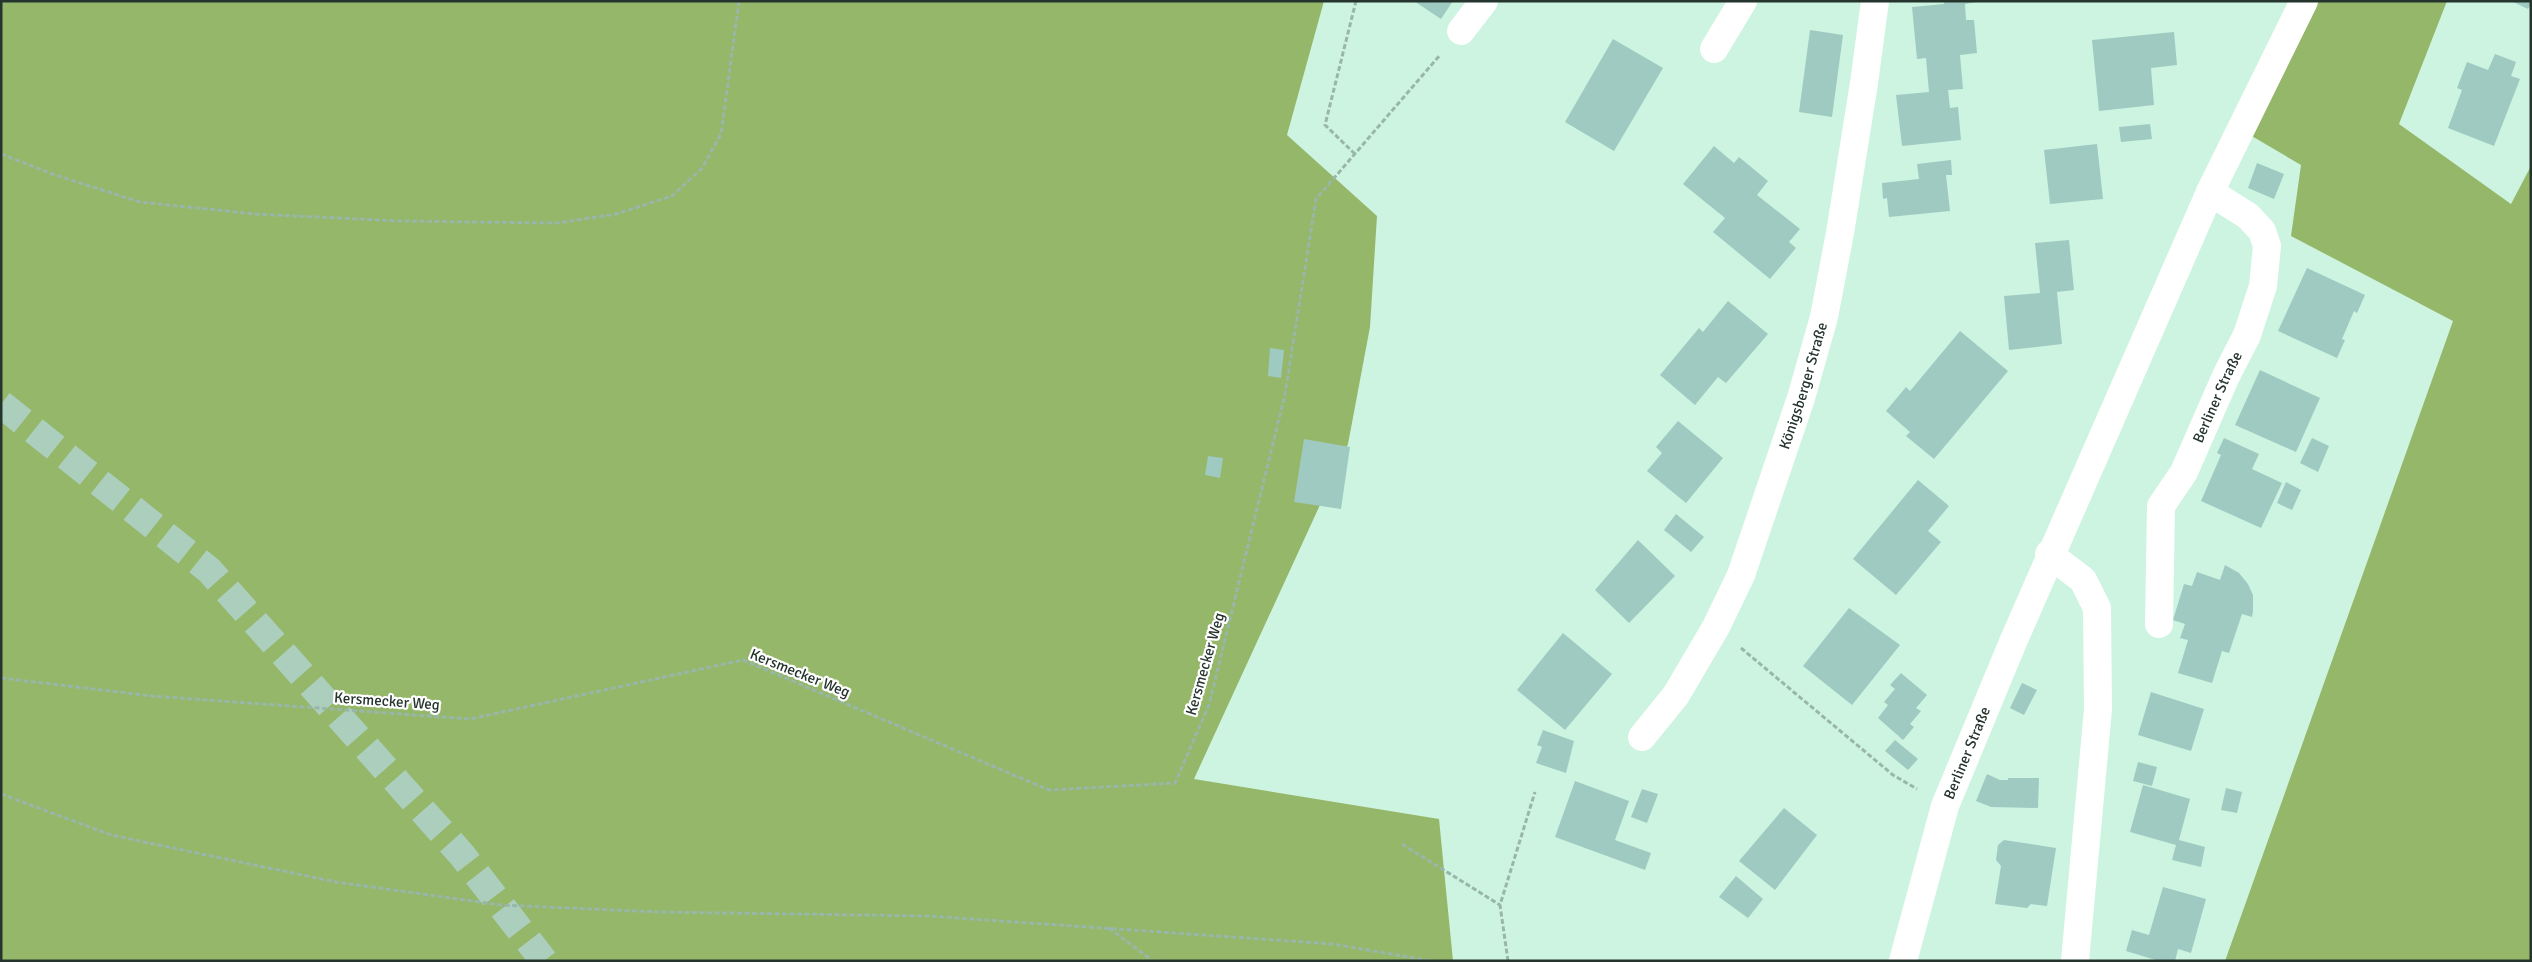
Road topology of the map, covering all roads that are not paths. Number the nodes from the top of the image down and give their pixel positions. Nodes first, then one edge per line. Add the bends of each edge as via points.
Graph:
1 (1484, 1) edge
2 (1743, 1) edge
3 (1875, 1) edge
4 (2304, 1) edge
5 (1461, 31) road end
6 (1714, 49) dead end
7 (2210, 192) junction
8 (2049, 554) junction
9 (2159, 624) dead end
10 (1642, 737) dead end
11 (1904, 961) edge
12 (2075, 961) edge

1 - 5 street
2 - 6 street
3 - 10 street, Königsberger Straße via 1840,232 1824,317 1801,398 1741,576 1716,627 1676,695
4 - 7 street, Berliner Straße
7 - 8 street, Berliner Straße
7 - 9 street, Berliner Straße via 2248,216 2262,231 2267,246 2263,286 2247,335 2184,472 2160,506
8 - 11 street, Berliner Straße via 1945,806
8 - 12 street via 2083,580 2097,608 2098,710

